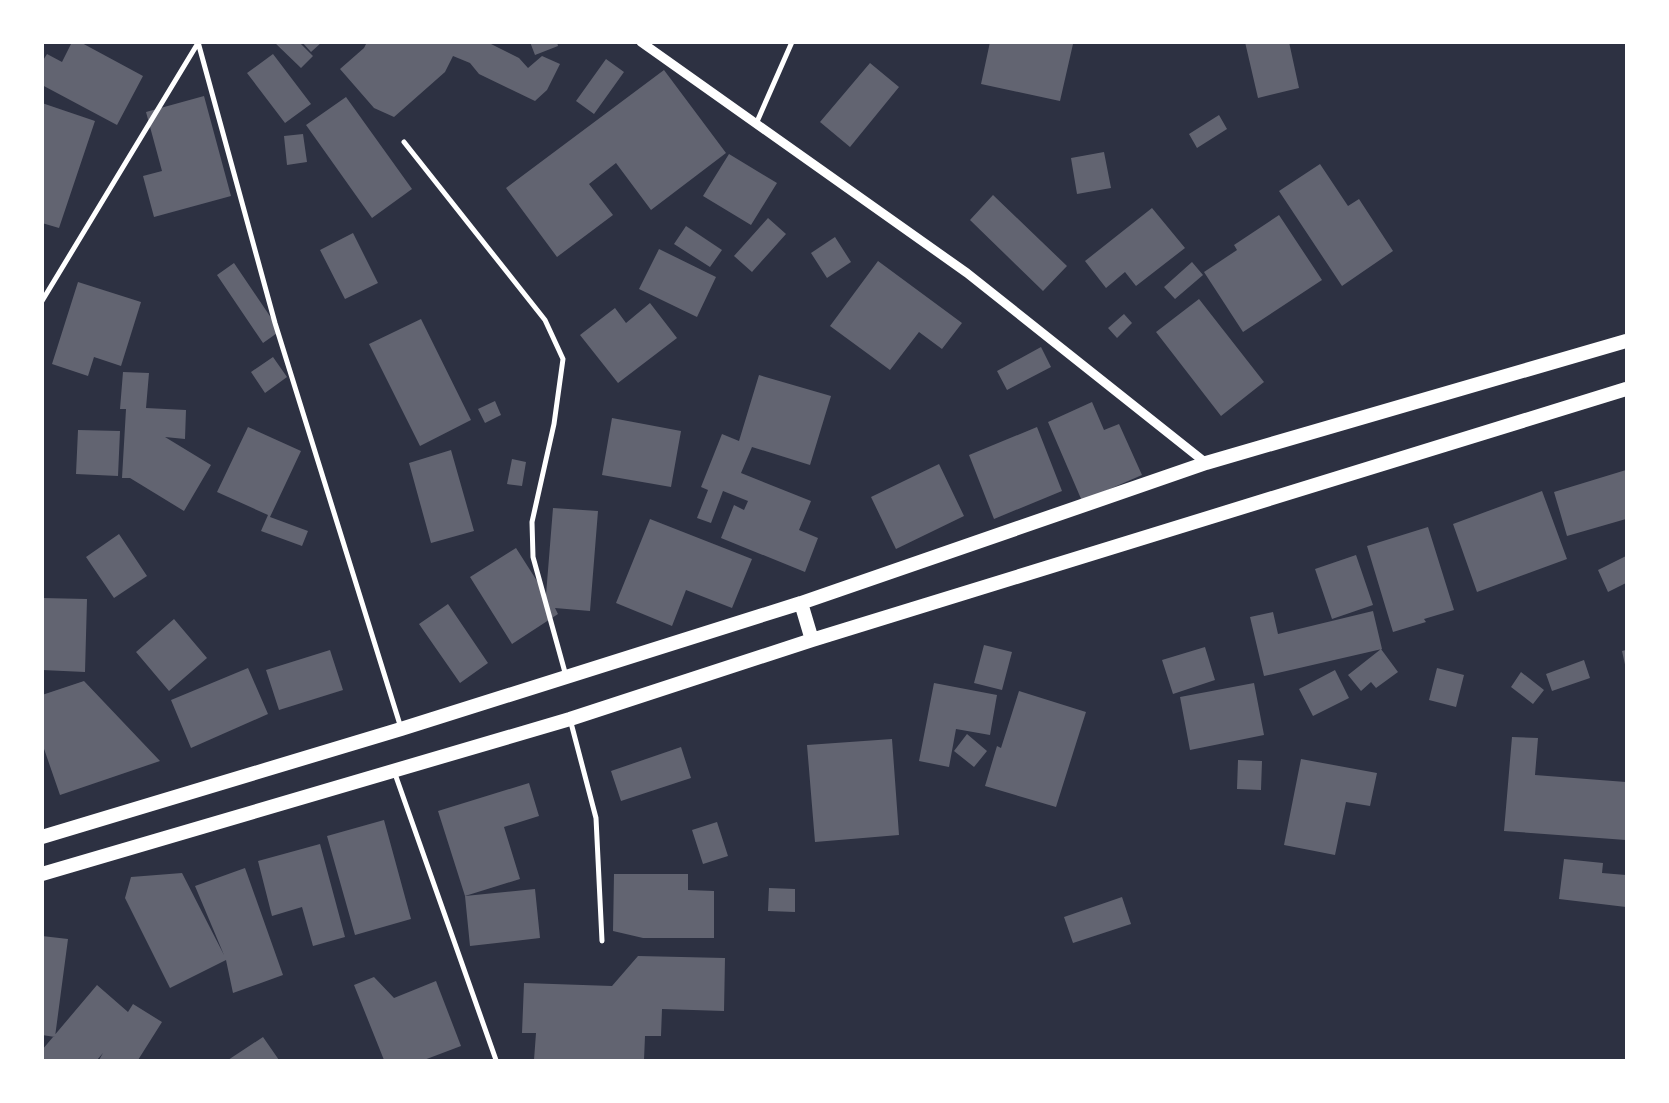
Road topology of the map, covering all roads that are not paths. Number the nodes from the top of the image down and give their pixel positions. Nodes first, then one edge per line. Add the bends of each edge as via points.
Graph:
1 (640, 42) edge
2 (792, 42) edge
3 (198, 43) edge
4 (756, 124) junction
5 (404, 142) dead end
6 (42, 301) edge
7 (1626, 341) edge
8 (1626, 390) edge
9 (1206, 463) junction
10 (801, 603) junction
11 (812, 640) junction
12 (567, 677) junction
13 (570, 719) junction
14 (401, 729) junction
15 (394, 771) junction
16 (42, 837) edge
17 (42, 874) edge
18 (602, 941) dead end
19 (496, 1060) edge

1 - 4 street
2 - 4 street
3 - 6 street
3 - 14 street via 275,323
4 - 9 street via 967,273
5 - 12 street via 546,320 563,359 554,424 532,522 533,557
7 - 9 highway
8 - 11 highway
9 - 10 highway
10 - 11 highway
10 - 12 highway
11 - 13 highway
12 - 14 highway
13 - 15 highway
13 - 18 street via 596,818
14 - 16 highway
15 - 17 highway
15 - 19 street

